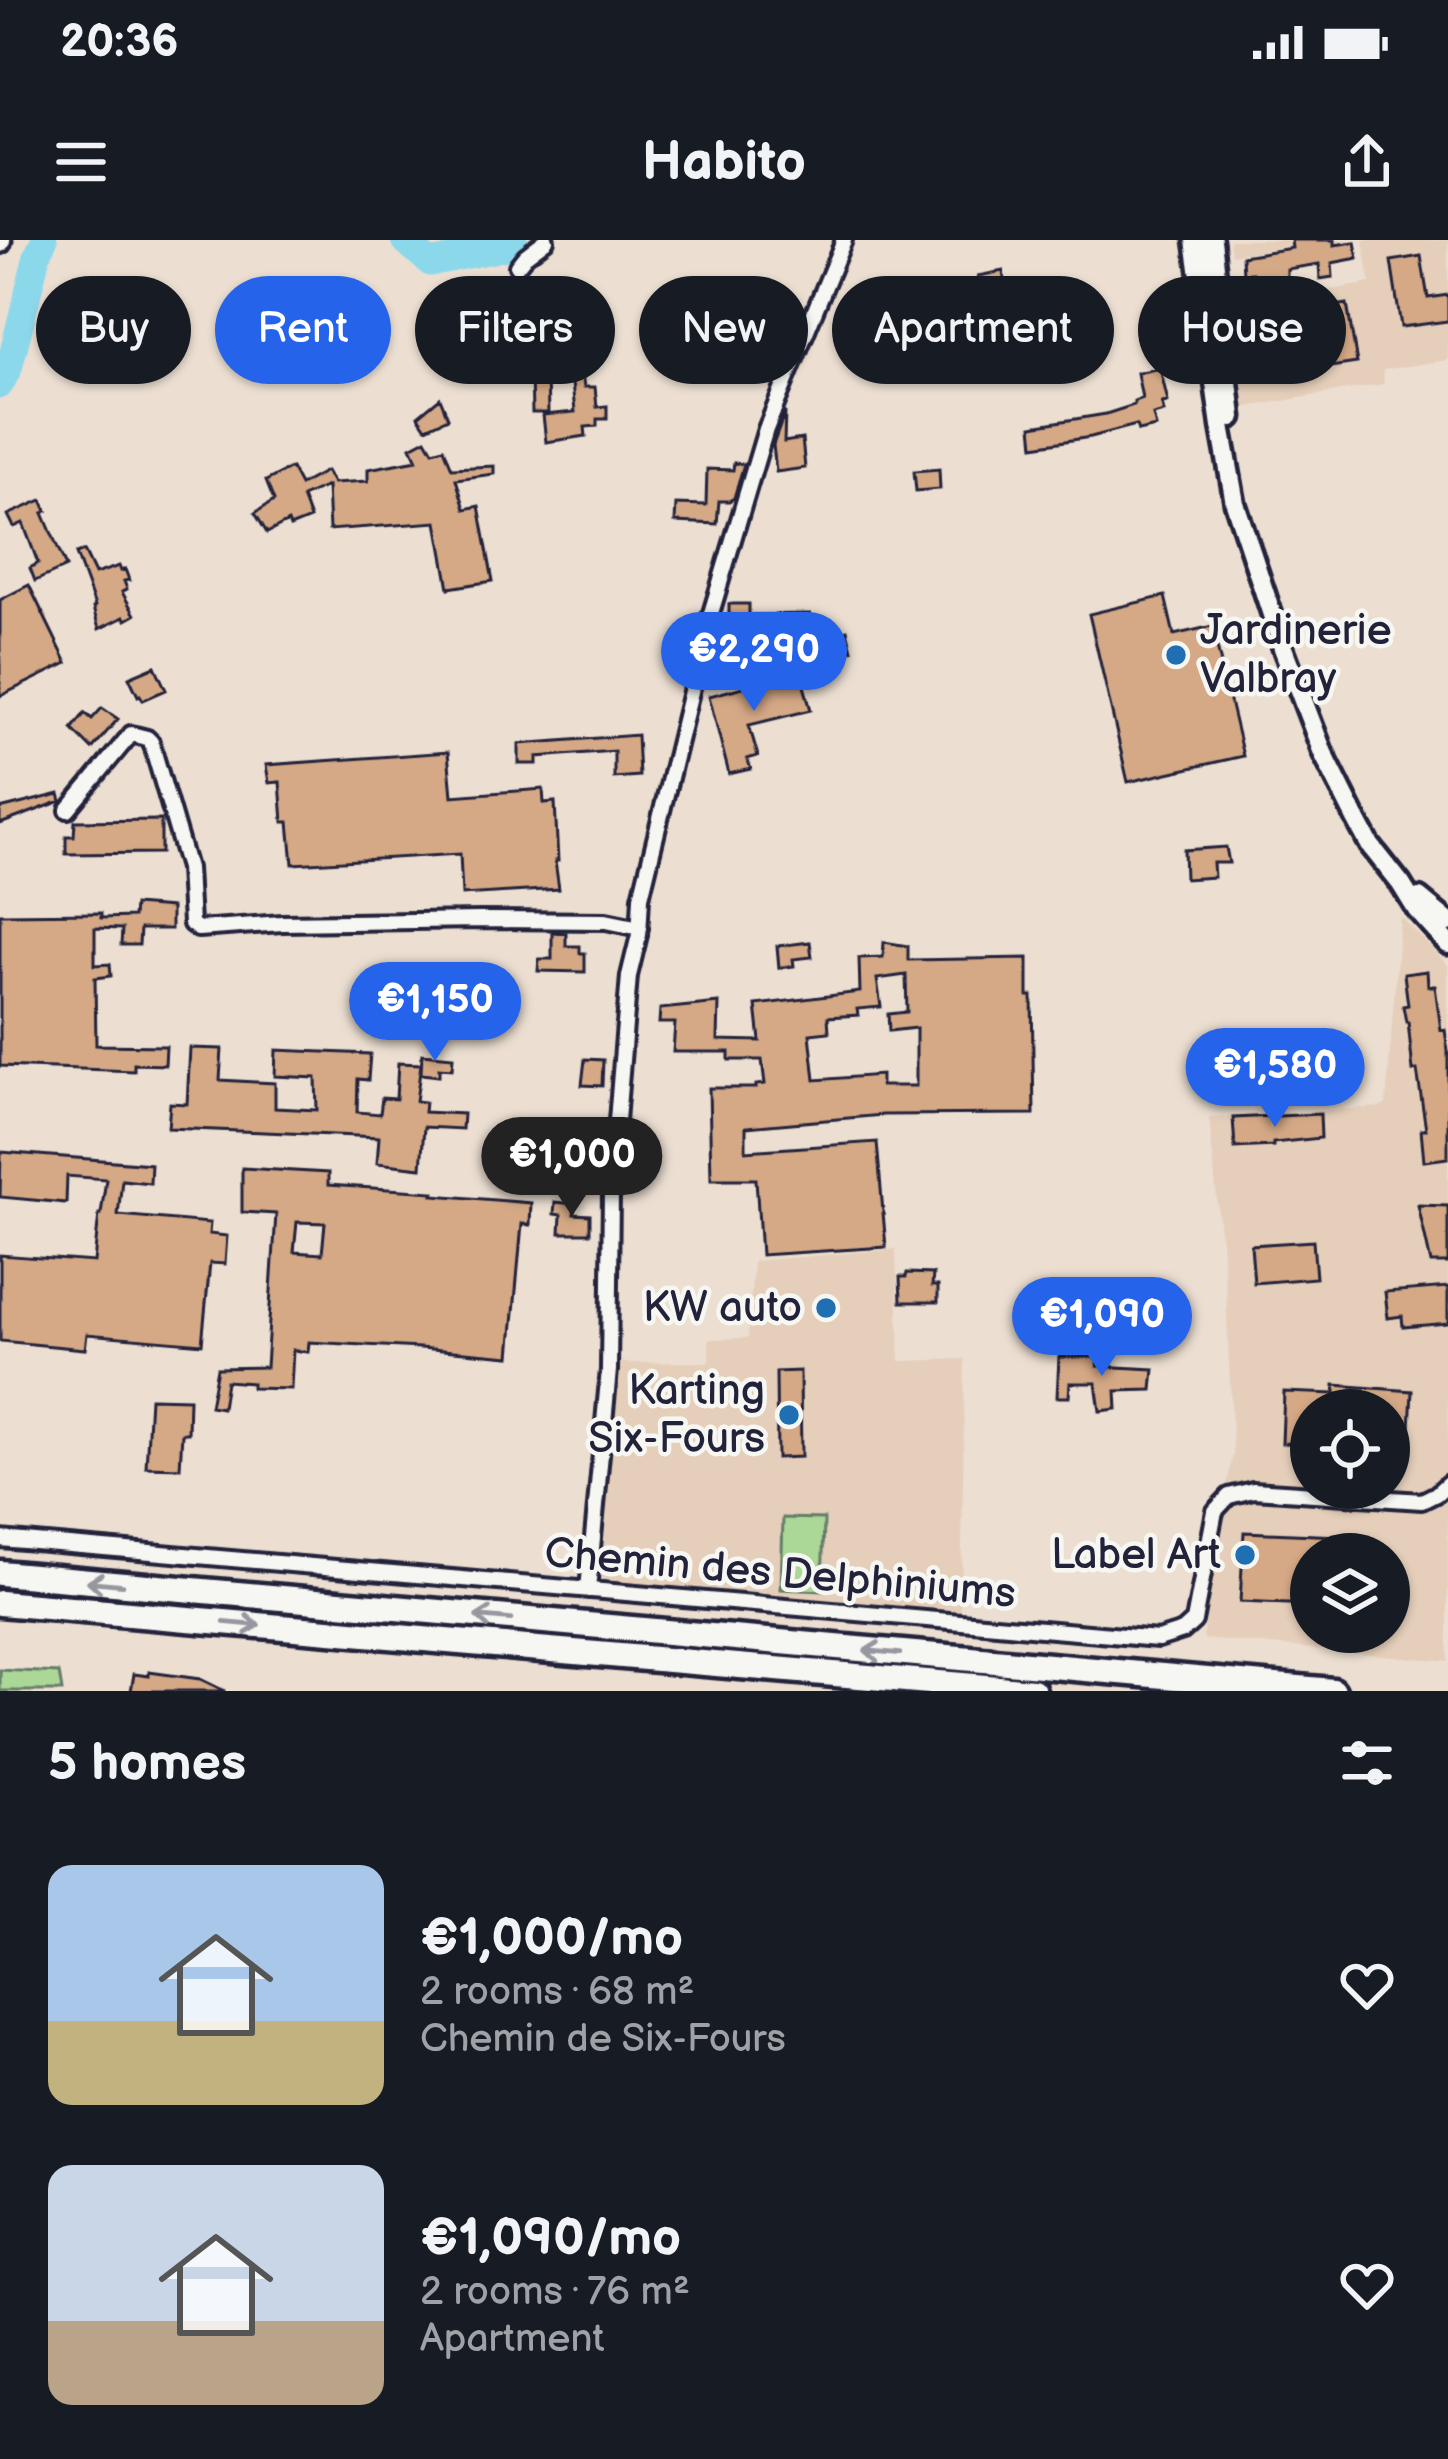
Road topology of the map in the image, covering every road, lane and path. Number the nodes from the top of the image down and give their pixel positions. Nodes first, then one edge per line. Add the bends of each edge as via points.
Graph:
1 (546, 240) edge
2 (844, 240) edge
3 (1196, 240) edge
4 (1212, 240) edge
5 (518, 266) dead end
6 (1250, 541) junction
7 (68, 810) dead end
8 (1402, 884) junction
9 (1448, 922) edge
10 (640, 928) junction
11 (1448, 944) edge
12 (1448, 1483) edge
13 (0, 1539) edge
14 (0, 1574) edge
15 (588, 1590) junction
16 (0, 1603) edge
17 (1034, 1691) edge
18 (1333, 1691) edge

1 - 5 street
2 - 10 street via 739,517 641,897
3 - 6 main road via 1232,486
4 - 6 main road
6 - 8 main road via 1323,753 1370,844
7 - 10 street via 131,734 147,738 188,868 191,924 198,929 480,920
8 - 9 main road
8 - 11 main road
10 - 15 street via 610,1205 609,1370
12 - 15 street, Chemin des Delphiniums via 1422,1501 1253,1490 1229,1496 1215,1511 1194,1621 1158,1639
13 - 15 street, Chemin des Delphiniums
18 -> 14 highway
16 -> 17 highway

